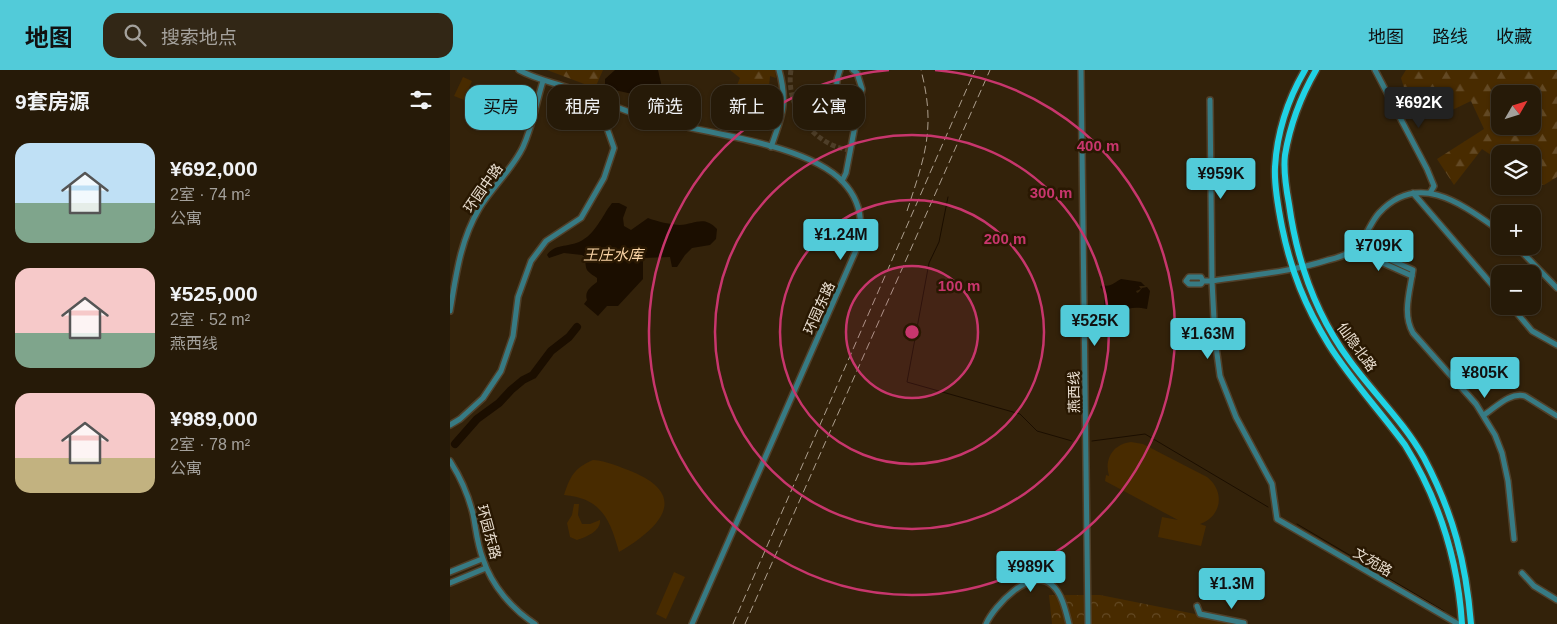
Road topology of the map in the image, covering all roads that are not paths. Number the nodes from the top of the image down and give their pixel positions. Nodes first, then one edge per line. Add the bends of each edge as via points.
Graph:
1 (519, 70) edge
2 (779, 70) edge
3 (840, 70) edge
4 (1081, 70) edge
5 (1305, 70) edge
6 (1316, 70) edge
7 (1375, 70) edge
8 (856, 71) edge
9 (544, 81) junction
10 (558, 85) edge
11 (836, 85) edge
12 (861, 85) edge
13 (1210, 100) dead end
14 (619, 108) edge
15 (608, 130) edge
16 (854, 130) edge
17 (771, 147) junction
18 (842, 180) junction
19 (1413, 193) junction
20 (1430, 193) junction
21 (1491, 225) edge
22 (1358, 245) junction
23 (1354, 250) junction
24 (1525, 255) edge
25 (1302, 267) junction
26 (1292, 269) junction
27 (1412, 276) junction
28 (1203, 281) dead end
29 (1212, 281) junction
30 (1491, 284) edge
31 (1557, 288) edge
32 (450, 311) edge
33 (1519, 315) edge
34 (1557, 346) edge
35 (1484, 415) junction
36 (1557, 416) edge
37 (450, 425) edge
38 (450, 461) edge
39 (1514, 539) dead end
40 (482, 558) junction
41 (486, 568) junction
42 (1028, 568) dead end
43 (450, 572) edge
44 (1522, 572) dead end
45 (1036, 580) junction
46 (450, 583) edge
47 (1557, 600) edge
48 (1197, 606) dead end
49 (1244, 623) edge
50 (535, 624) edge
51 (692, 624) edge
52 (986, 624) edge
53 (1069, 624) edge
54 (1088, 624) edge
55 (1251, 624) edge
56 (1460, 624) edge
57 (1471, 624) edge

1 - 9 street, 环园东路
2 - 17 street via 784,106
3 - 11 street
4 - 54 street, 燕西线
5 - 26 main road, 仙隐北路 via 1287,108 1275,168 1280,216
6 - 25 main road, 仙隐北路 via 1297,109 1284,168
7 - 20 street via 1427,169 1434,186
8 - 12 street
9 - 10 street, 环园东路
9 - 32 street, 环园中路 via 523,148 479,209 463,242 454,275
13 - 29 street
14 - 17 street, 环园东路 via 649,118
15 - 37 street via 614,148 604,178 581,218 546,242 531,261 518,297 513,336 501,371 483,398
16 - 18 street
17 - 18 street, 环园东路 via 817,164
18 - 51 street, 环园东路 via 859,208 861,229 857,248
19 - 20 street
19 - 22 street via 1379,213
19 - 30 street
20 - 21 street via 1449,198
22 - 23 street
22 - 27 street via 1413,270
23 - 25 street
23 - 27 street
24 - 31 street
25 - 26 street
25 - 57 main road, 仙隐北路 via 1316,304 1337,343 1399,420 1436,483 1458,538
26 - 29 street
26 - 56 main road, 仙隐北路 via 1330,348 1405,445 1428,488 1449,541 1460,599
27 - 35 street via 1407,312 1411,329
28 - 29 street
29 - 56 street, 文苑路 via 1220,376 1236,417 1272,484 1277,519
33 - 34 street via 1532,330
35 - 36 street via 1519,394
35 - 39 street via 1502,453
38 - 40 street, 环园东路 via 467,494
40 - 41 street, 环园东路
40 - 43 street
41 - 46 street
41 - 50 street, 环园东路 via 512,606
42 - 45 street
44 - 47 street via 1534,586
45 - 52 street via 1006,597
45 - 53 street via 1051,584 1057,590
48 - 49 street via 1200,614
49 - 55 street

